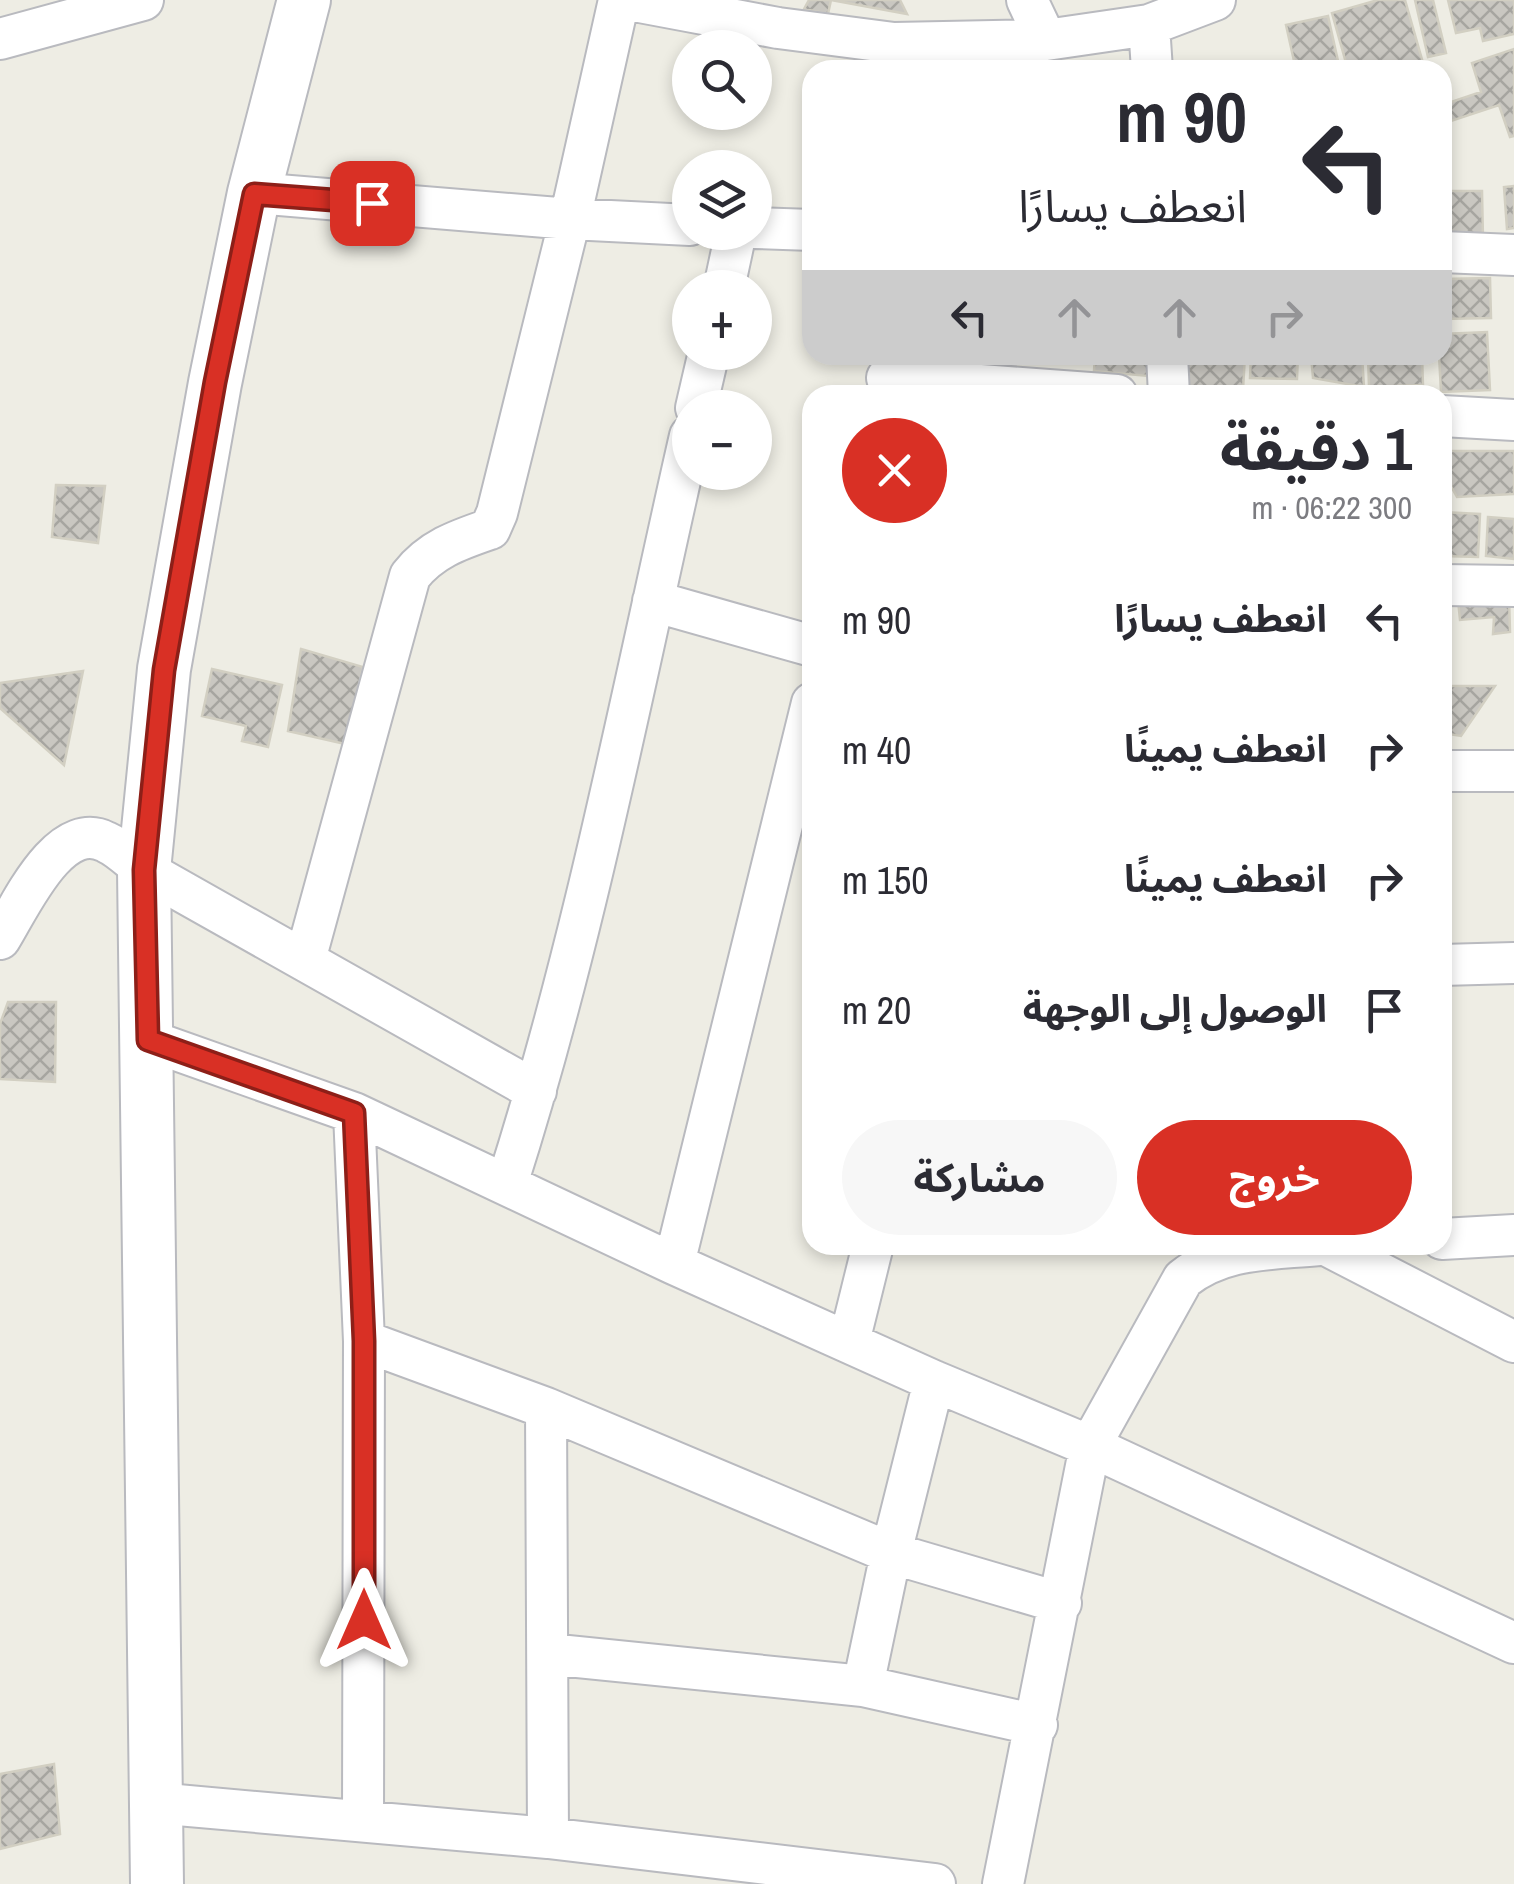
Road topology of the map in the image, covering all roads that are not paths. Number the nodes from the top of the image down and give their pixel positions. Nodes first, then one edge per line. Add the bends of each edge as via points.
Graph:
1 (143, 0) edge
2 (304, 0) edge
3 (620, 0) edge
4 (628, 0) edge
5 (1027, 0) edge
6 (1215, 0) edge
7 (1149, 25) junction
8 (0, 39) edge
9 (1046, 40) junction
10 (1151, 60) edge
11 (254, 194) junction
12 (570, 219) junction
13 (672, 223) edge
14 (772, 229) edge
15 (802, 230) edge
16 (1452, 252) edge
17 (1514, 254) edge
18 (888, 376) edge
19 (997, 385) edge
20 (1452, 417) edge
21 (1514, 420) edge
22 (678, 490) edge
23 (1452, 585) edge
24 (1514, 586) edge
25 (653, 601) junction
26 (802, 643) edge
27 (802, 744) edge
28 (1452, 770) edge
29 (1514, 771) edge
30 (144, 870) junction
31 (0, 939) edge
32 (305, 960) junction
33 (1514, 963) edge
34 (1452, 964) edge
35 (148, 1040) junction
36 (536, 1091) junction
37 (354, 1113) junction
38 (506, 1184) junction
39 (1514, 1235) edge
40 (1452, 1238) edge
41 (870, 1255) edge
42 (1222, 1255) edge
43 (1342, 1255) edge
44 (674, 1264) junction
45 (364, 1341) junction
46 (848, 1342) junction
47 (1514, 1342) edge
48 (934, 1380) junction
49 (546, 1408) junction
50 (1090, 1446) junction
51 (890, 1553) junction
52 (1060, 1603) junction
53 (1514, 1643) edge
54 (548, 1654) junction
55 (863, 1686) junction
56 (1037, 1725) junction
57 (156, 1803) junction
58 (363, 1820) junction
59 (548, 1838) junction
60 (157, 1884) edge
61 (935, 1884) edge
62 (1003, 1884) edge

1 - 8 street
2 - 11 street
3 - 12 street
4 - 9 street via 894,43
5 - 9 street
6 - 7 street
7 - 9 street
7 - 10 street
11 - 12 street
11 - 30 street via 164,670
12 - 13 street
12 - 32 street via 498,513 490,529 441,548 410,576
14 - 15 street
16 - 17 street
18 - 19 street
20 - 21 street
22 - 25 street
23 - 24 street
25 - 26 street
25 - 36 street
27 - 44 street
28 - 29 street
30 - 31 street via 105,841 83,837 66,844
30 - 32 street
30 - 35 street
32 - 36 street
33 - 34 street
35 - 37 street
35 - 57 street
36 - 38 street
37 - 38 street
37 - 45 street
38 - 44 street
39 - 40 street
41 - 46 street
42 - 50 street via 1182,1279
43 - 47 street
44 - 46 street
45 - 49 street
45 - 58 street
46 - 48 street
48 - 50 street
48 - 51 street
49 - 51 street
49 - 54 street
50 - 52 street
50 - 53 street
51 - 52 street
51 - 55 street
52 - 56 street
54 - 55 street
54 - 59 street
55 - 56 street
56 - 62 street
57 - 58 street
57 - 60 street
58 - 59 street
59 - 61 street

